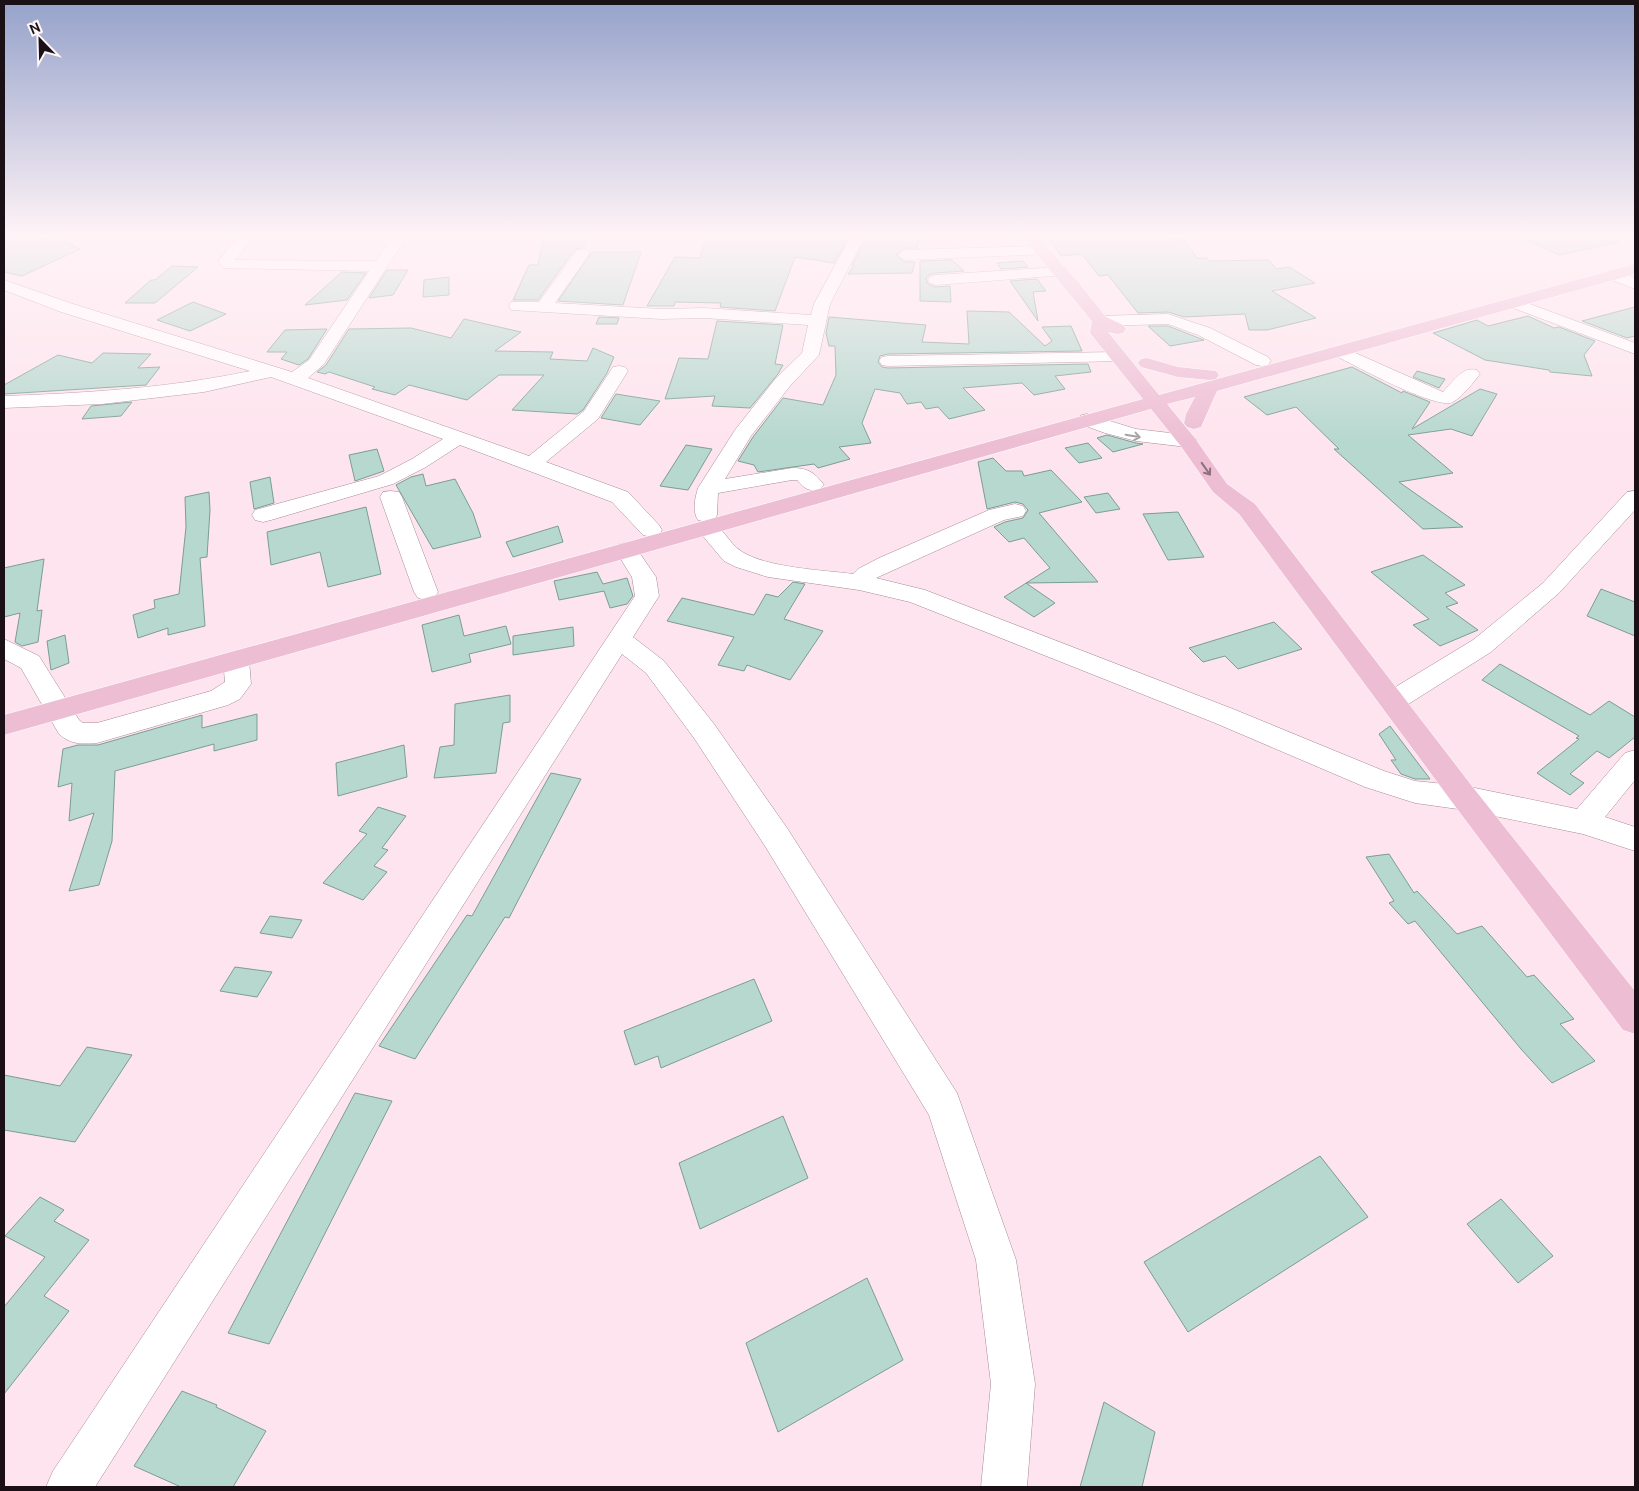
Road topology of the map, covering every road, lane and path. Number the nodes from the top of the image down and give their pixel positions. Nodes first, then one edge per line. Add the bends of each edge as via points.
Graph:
1 (55, 304) edge
2 (355, 304) edge
3 (546, 304) edge
4 (822, 304) edge
5 (1086, 304) edge
6 (1472, 304) edge
7 (1512, 304) edge
8 (1516, 304) edge
9 (517, 306) dead end
10 (543, 308) junction
11 (818, 321) junction
12 (1100, 321) junction
13 (1635, 348) edge
14 (1137, 351) junction
15 (1342, 352) junction
16 (888, 361) dead end
17 (1262, 361) junction
18 (1122, 362) junction
19 (619, 371) dead end
20 (272, 372) junction
21 (1470, 374) dead end
22 (295, 379) junction
23 (1209, 382) junction
24 (1160, 394) junction
25 (1115, 399) junction
26 (4, 402) edge
27 (1087, 420) junction
28 (1185, 430) junction
29 (457, 438) junction
30 (532, 464) junction
31 (813, 485) junction
32 (709, 488) junction
33 (391, 497) dead end
34 (1635, 497) edge
35 (1015, 511) dead end
36 (263, 515) dead end
37 (707, 522) junction
38 (639, 540) junction
39 (859, 582) junction
40 (426, 592) junction
41 (618, 638) junction
42 (4, 648) edge
43 (236, 660) joint
44 (1393, 701) junction
45 (55, 703) junction
46 (4, 709) edge
47 (4, 725) edge
48 (1635, 761) edge
49 (1465, 798) junction
50 (1583, 822) junction
51 (1635, 839) edge
52 (1635, 1018) edge
53 (69, 1487) edge
54 (1004, 1487) edge

1 - 20 street
2 - 22 street via 315,364
3 - 10 street
4 - 11 street
5 - 12 main road
6 - 17 main road
7 - 15 main road
8 - 13 street
9 - 10 street
10 - 11 street via 704,313
11 - 32 street via 810,355 783,382 742,434
12 - 14 main road via 1122,332
12 - 17 street via 1179,321
12 - 18 main road via 1099,333
14 - 23 main road via 1163,370
14 - 24 main road
15 - 21 street via 1432,395 1447,398
15 - 23 main road
16 - 18 street
17 - 23 main road
18 - 24 main road
18 - 25 main road
19 - 30 street via 591,415
20 - 22 street
20 - 26 street via 204,386 102,398
22 - 29 street
23 - 24 main road
23 - 28 main road via 1196,414
24 - 25 main road
24 - 28 main road
25 - 27 main road
25 - 28 main road via 1149,418
25 - 31 main road
27 -> 28 street via 1123,434 1147,438
27 - 37 main road
28 - 44 main road via 1220,488 1247,509
29 - 30 street
29 - 36 street via 386,480
30 - 38 street via 620,497
31 - 32 street via 803,474 792,474
31 - 37 main road
32 - 37 street
33 - 40 street
34 - 44 street via 1551,588 1482,646
35 - 39 street via 997,515 895,559 866,574
37 - 38 main road
37 - 38 main road
37 - 39 street via 732,556 744,562 768,570
38 - 40 main road
38 - 41 street via 647,596
38 - 43 main road
39 - 49 street via 916,596 1224,716 1375,779 1415,792
40 - 45 main road
41 - 53 street
41 - 54 street via 654,667 704,731 776,837 944,1106 996,1260 1013,1384
42 - 45 street via 30,662
43 - 45 street via 238,684 231,692 97,733 76,734
44 - 49 main road
45 - 46 main road
45 - 47 main road
48 - 50 street
49 - 50 street
49 - 52 main road
50 - 51 street

